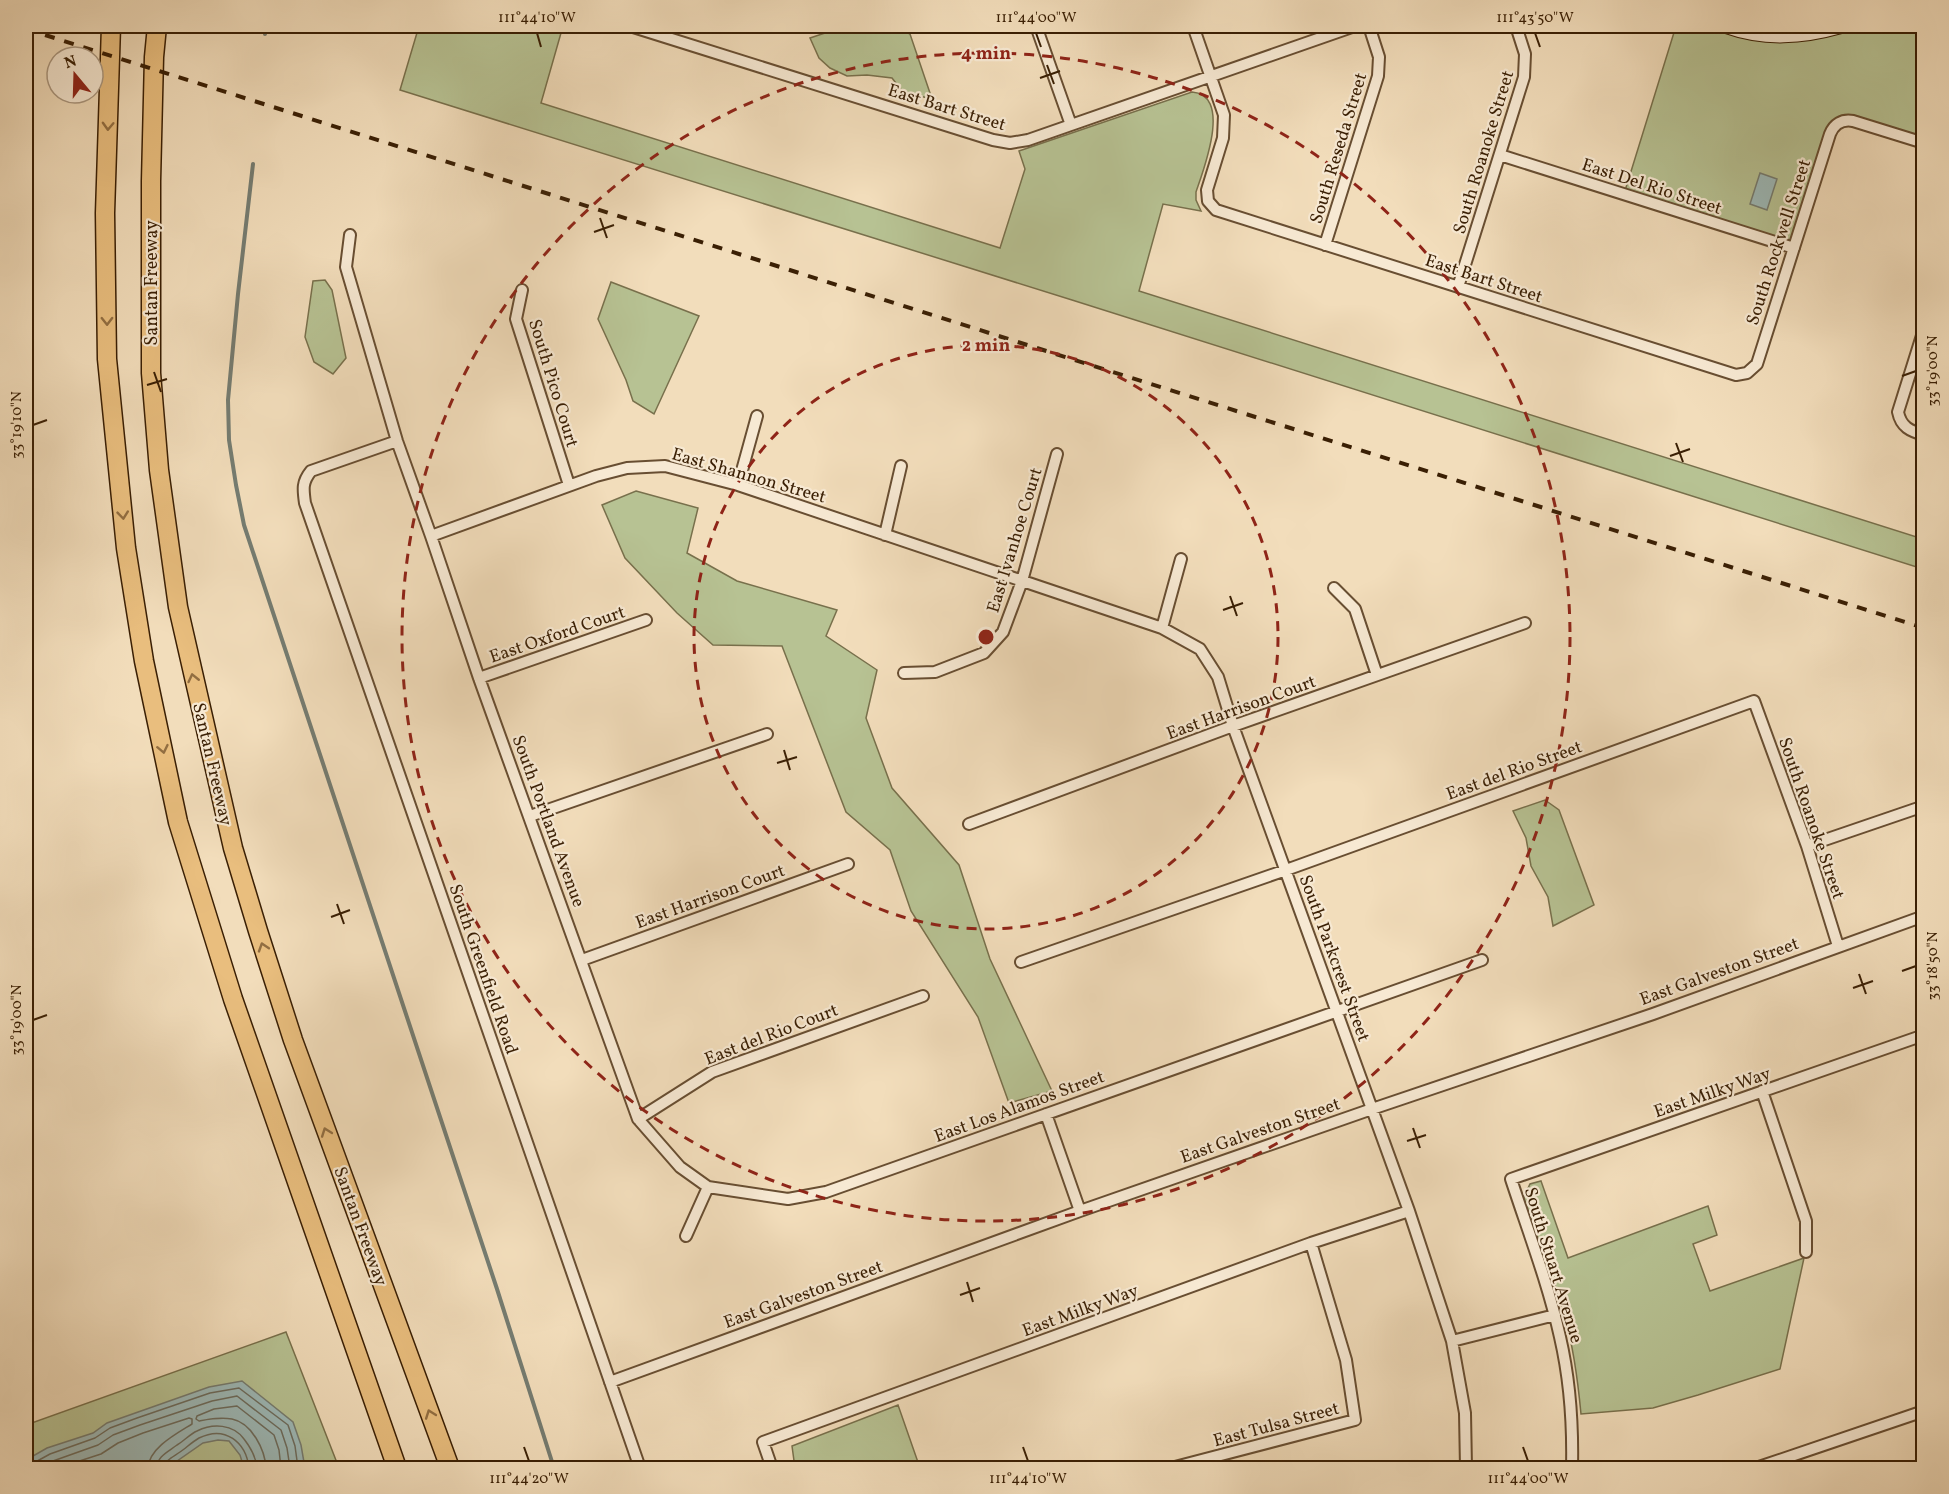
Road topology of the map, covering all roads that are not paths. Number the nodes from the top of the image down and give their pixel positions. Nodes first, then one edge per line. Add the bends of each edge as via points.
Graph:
1 (111, 26) edge
2 (157, 26) edge
3 (630, 26) edge
4 (1036, 26) edge
5 (1193, 26) edge
6 (1355, 26) edge
7 (1369, 26) edge
8 (1516, 26) edge
9 (1726, 26) edge
10 (1841, 26) edge
11 (1211, 76) junction
12 (1071, 125) junction
13 (1923, 143) edge
14 (1500, 155) junction
15 (350, 235) dead end
16 (1325, 245) junction
17 (1794, 248) junction
18 (1458, 288) junction
19 (522, 290) dead end
20 (1923, 328) edge
21 (1750, 372) joint
22 (757, 416) dead end
23 (1923, 435) edge
24 (397, 441) junction
25 (1057, 454) dead end
26 (901, 466) dead end
27 (568, 485) junction
28 (738, 485) junction
29 (885, 535) junction
30 (431, 536) junction
31 (1181, 559) dead end
32 (1022, 581) junction
33 (1334, 588) dead end
34 (646, 620) dead end
35 (1525, 623) dead end
36 (1162, 628) junction
37 (904, 673) dead end
38 (1377, 675) junction
39 (479, 678) junction
40 (1754, 701) joint
41 (1233, 726) junction
42 (766, 734) dead end
43 (1923, 806) edge
44 (530, 816) junction
45 (969, 824) dead end
46 (1807, 846) junction
47 (848, 864) dead end
48 (1286, 870) junction
49 (1923, 916) edge
50 (1838, 946) junction
51 (582, 960) junction
52 (1482, 960) dead end
53 (1021, 962) dead end
54 (923, 996) dead end
55 (1336, 1011) junction
56 (1923, 1035) edge
57 (1762, 1091) junction
58 (1372, 1109) junction
59 (1046, 1114) junction
60 (638, 1119) junction
61 (1511, 1179) joint
62 (708, 1187) junction
63 (1080, 1211) junction
64 (1409, 1211) junction
65 (686, 1236) dead end
66 (1311, 1244) junction
67 (1806, 1252) dead end
68 (1555, 1314) junction
69 (1452, 1341) junction
70 (610, 1382) junction
71 (1923, 1411) edge
72 (397, 1468) edge
73 (450, 1468) edge
74 (640, 1468) edge
75 (772, 1468) edge
76 (1171, 1468) edge
77 (1466, 1468) edge
78 (1572, 1468) edge
79 (1756, 1468) edge

1 -> 72 highway via 105,213 107,359 126,548 144,661 178,822 230,988
73 -> 2 highway, Santan Freeway via 272,975 233,849 178,607 159,470 151,373 151,181
3 - 12 street, East Bart Street via 1000,142 1024,141
4 - 12 street
5 - 11 street
6 - 11 street, East Bart Street
7 - 16 street, South Reseda Street via 1379,57 1378,76
8 - 14 street, South Roanoke Street via 1526,68
9 - 10 street via 1788,36
11 - 12 street, East Bart Street
11 - 16 street, East Bart Street via 1223,110 1224,127 1207,189 1211,205 1219,212
13 - 17 street, South Rockwell Street via 1853,121 1840,122 1830,134
14 - 17 street, East Del Rio Street
14 - 18 street, South Roanoke Street
15 - 24 street, South Portland Avenue via 346,267
16 - 18 street, East Bart Street
17 - 21 street, South Rockwell Street via 1758,361
18 - 21 street, East Bart Street via 1732,374
19 - 27 street, South Pico Court via 516,319
20 - 23 street via 1899,407 1901,422
22 - 28 street
24 - 30 street, South Portland Avenue
24 - 70 street, South Greenfield Road via 312,471 304,480 305,503
25 - 32 street, East Ivanhoe Court
26 - 29 street
27 - 28 street, East Shannon Street via 627,468 665,466
27 - 30 street, East Shannon Street
28 - 29 street, East Shannon Street
29 - 32 street, East Shannon Street
30 - 39 street, South Portland Avenue
31 - 36 street
32 - 36 street, South Parkcrest Street
32 - 37 street, East Ivanhoe Court via 1003,632 984,653 935,672
33 - 38 street via 1355,609
34 - 39 street, East Oxford Court
35 - 38 street, East Harrison Court
36 - 41 street, South Parkcrest Street via 1200,649 1218,676
38 - 41 street, East Harrison Court
39 - 44 street, South Portland Avenue
40 - 46 street, South Roanoke Street
40 - 48 street, East del Rio Street
41 - 45 street, East Harrison Court
41 - 48 street, South Parkcrest Street
42 - 44 street
43 - 46 street
44 - 51 street, South Portland Avenue
46 - 50 street, South Roanoke Street
47 - 51 street, East Harrison Court
48 - 53 street
48 - 55 street, South Parkcrest Street
49 - 50 street, East Galveston Street
50 - 58 street, East Galveston Street via 1653,1014
51 - 60 street, South Portland Avenue
52 - 55 street, East Los Alamos Street
54 - 60 street, East del Rio Court via 712,1072
55 - 58 street, South Parkcrest Street
55 - 59 street, East Los Alamos Street
56 - 57 street, East Milky Way
57 - 61 street, East Milky Way
57 - 67 street via 1806,1221
58 - 63 street, East Galveston Street
58 - 64 street, South Parkcrest Street
59 - 62 street, East Los Alamos Street via 826,1192 788,1199
59 - 63 street
60 - 62 street, South Portland Avenue via 680,1167
61 - 68 street, South Stuart Avenue
62 - 65 street
63 - 70 street, East Galveston Street
64 - 66 street, East Milky Way
64 - 69 street, South Parkcrest Street
66 - 75 street, East Milky Way via 763,1442
66 - 76 street, East Tulsa Street via 1346,1360 1355,1420
68 - 69 street
68 - 78 street, South Stuart Avenue via 1570,1394
69 - 77 street, South Parkcrest Street via 1465,1413
70 - 74 street, South Greenfield Road
71 - 79 street

